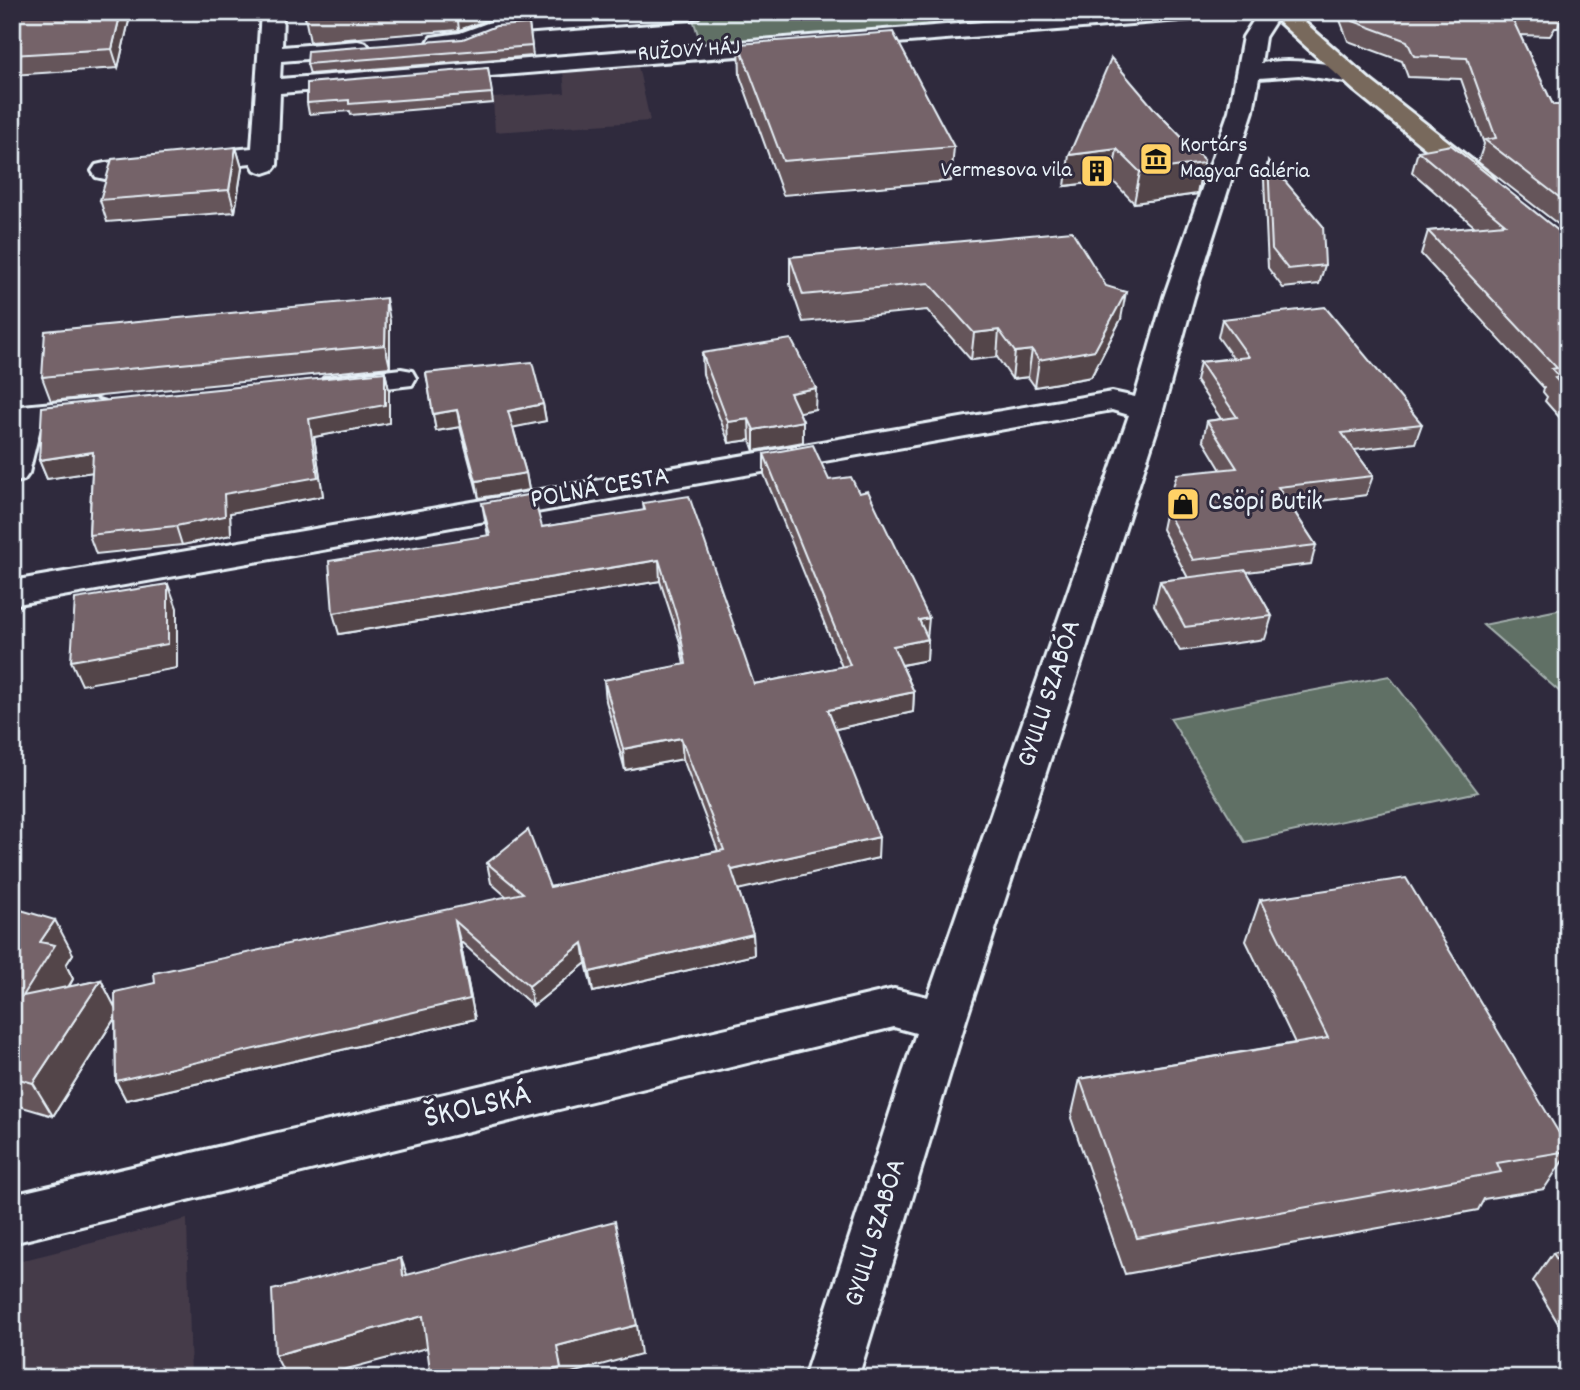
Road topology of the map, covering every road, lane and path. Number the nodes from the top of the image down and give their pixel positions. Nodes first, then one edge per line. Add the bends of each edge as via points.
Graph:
1 (272, 12) edge
2 (690, 12) edge
3 (1193, 12) edge
4 (1270, 12) edge
5 (1279, 12) edge
6 (464, 40) junction
7 (422, 43) edge
8 (381, 47) edge
9 (270, 55) junction
10 (489, 67) junction
11 (1247, 74) junction
12 (1352, 76) junction
13 (268, 87) junction
14 (104, 171) dead end
15 (1497, 193) edge
16 (401, 378) dead end
17 (304, 388) edge
18 (124, 406) edge
19 (1147, 410) junction
20 (20, 416) edge
21 (12, 472) edge
22 (12, 593) edge
23 (943, 1020) junction
24 (12, 1219) edge
25 (831, 1378) edge

1 - 9 street
2 - 6 street, RUŽOVÝ HÁJ via 493,28
3 - 10 street, RUŽOVÝ HÁJ
4 - 11 street, GYULU SZABÓA via 1254,37
5 - 12 main road
6 - 7 street, RUŽOVÝ HÁJ
6 - 10 street via 485,46
8 - 9 street
9 - 13 street
10 - 13 street, RUŽOVÝ HÁJ
11 - 12 street via 1268,67 1304,67
11 - 19 street, GYULU SZABÓA via 1241,111
12 - 15 main road
13 - 14 street via 264,159
16 - 17 street
18 - 20 street
19 - 22 street, POĽNÁ CESTA via 1112,401
19 - 23 street, GYULU SZABÓA
20 - 21 street
23 - 24 street, ŠKOLSKÁ via 894,1008
23 - 25 street, GYULU SZABÓA

